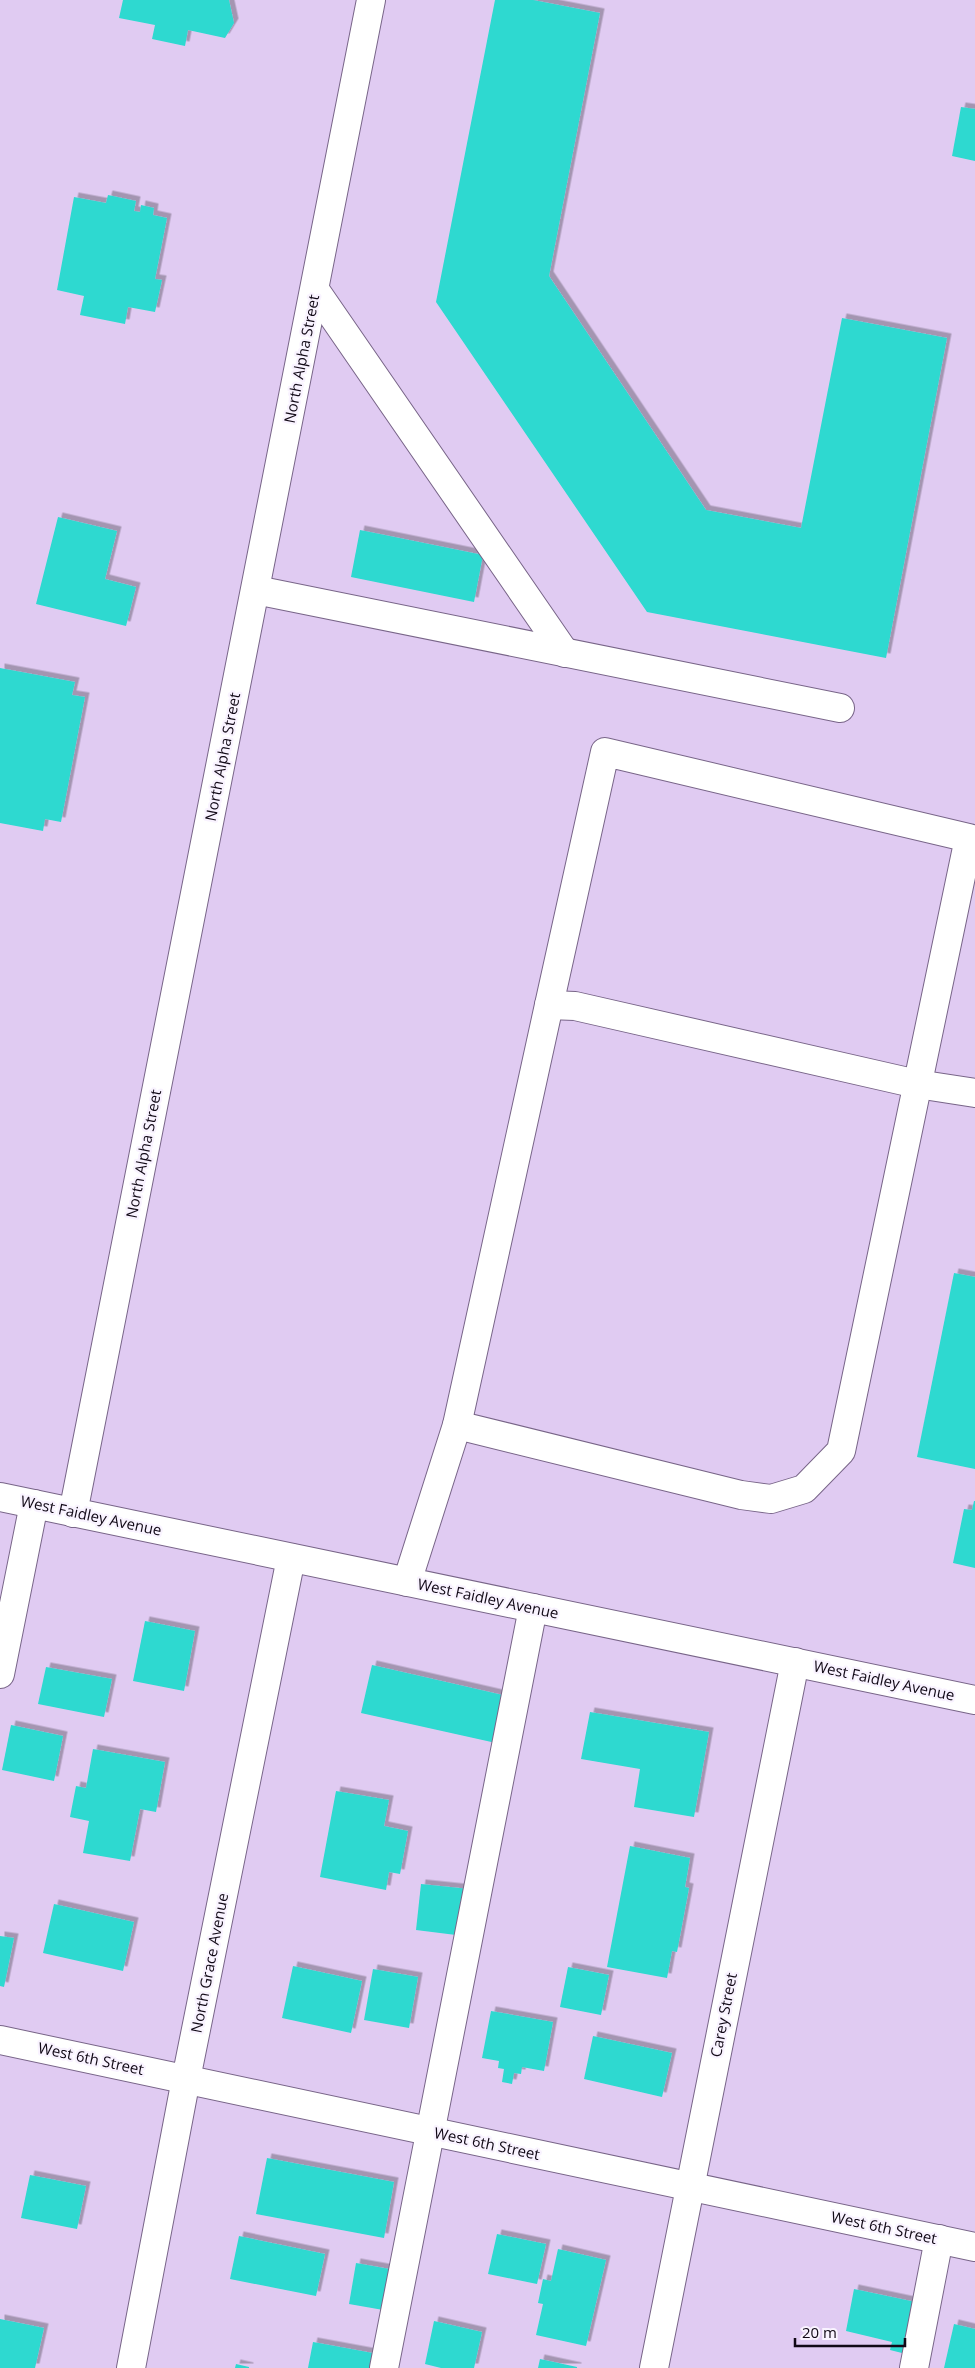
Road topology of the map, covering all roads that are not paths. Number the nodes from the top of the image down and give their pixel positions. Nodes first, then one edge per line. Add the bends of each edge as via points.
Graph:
1 (371, 0) edge
2 (315, 290) junction
3 (256, 590) junction
4 (565, 653) junction
5 (840, 708) dead end
6 (549, 1005) junction
7 (917, 1084) junction
8 (975, 1093) edge
9 (457, 1425) junction
10 (0, 1497) edge
11 (34, 1504) junction
12 (73, 1513) junction
13 (292, 1558) junction
14 (407, 1582) junction
15 (533, 1608) junction
16 (795, 1662) junction
17 (0, 1674) edge
18 (975, 1700) edge
19 (0, 2040) edge
20 (186, 2079) junction
21 (431, 2132) junction
22 (689, 2186) junction
23 (939, 2240) junction
24 (975, 2247) edge
25 (130, 2368) edge
26 (384, 2368) edge
27 (654, 2368) edge
28 (914, 2368) edge

1 - 2 street, North Alpha Street
2 - 3 street, North Alpha Street
2 - 4 street
3 - 4 street
3 - 12 street, North Alpha Street
4 - 5 street
6 - 7 street via 575,1006
6 - 7 street via 605,752 969,838
6 - 9 street
7 - 8 street
7 - 9 street via 841,1451 804,1490 771,1498 741,1495
9 - 14 street
10 - 11 street, West Faidley Avenue
11 - 12 street, West Faidley Avenue
11 - 17 street
12 - 13 street, West Faidley Avenue
13 - 14 street, West Faidley Avenue
13 - 20 street, North Grace Avenue
14 - 15 street, West Faidley Avenue
15 - 16 street, West Faidley Avenue
15 - 21 street
16 - 18 street, West Faidley Avenue
16 - 22 street, Carey Street
19 - 20 street, West 6th Street
20 - 21 street, West 6th Street
20 - 25 street, North Grace Avenue
21 - 22 street, West 6th Street
21 - 26 street
22 - 23 street, West 6th Street
22 - 27 street, Carey Street
23 - 24 street, West 6th Street
23 - 28 street

